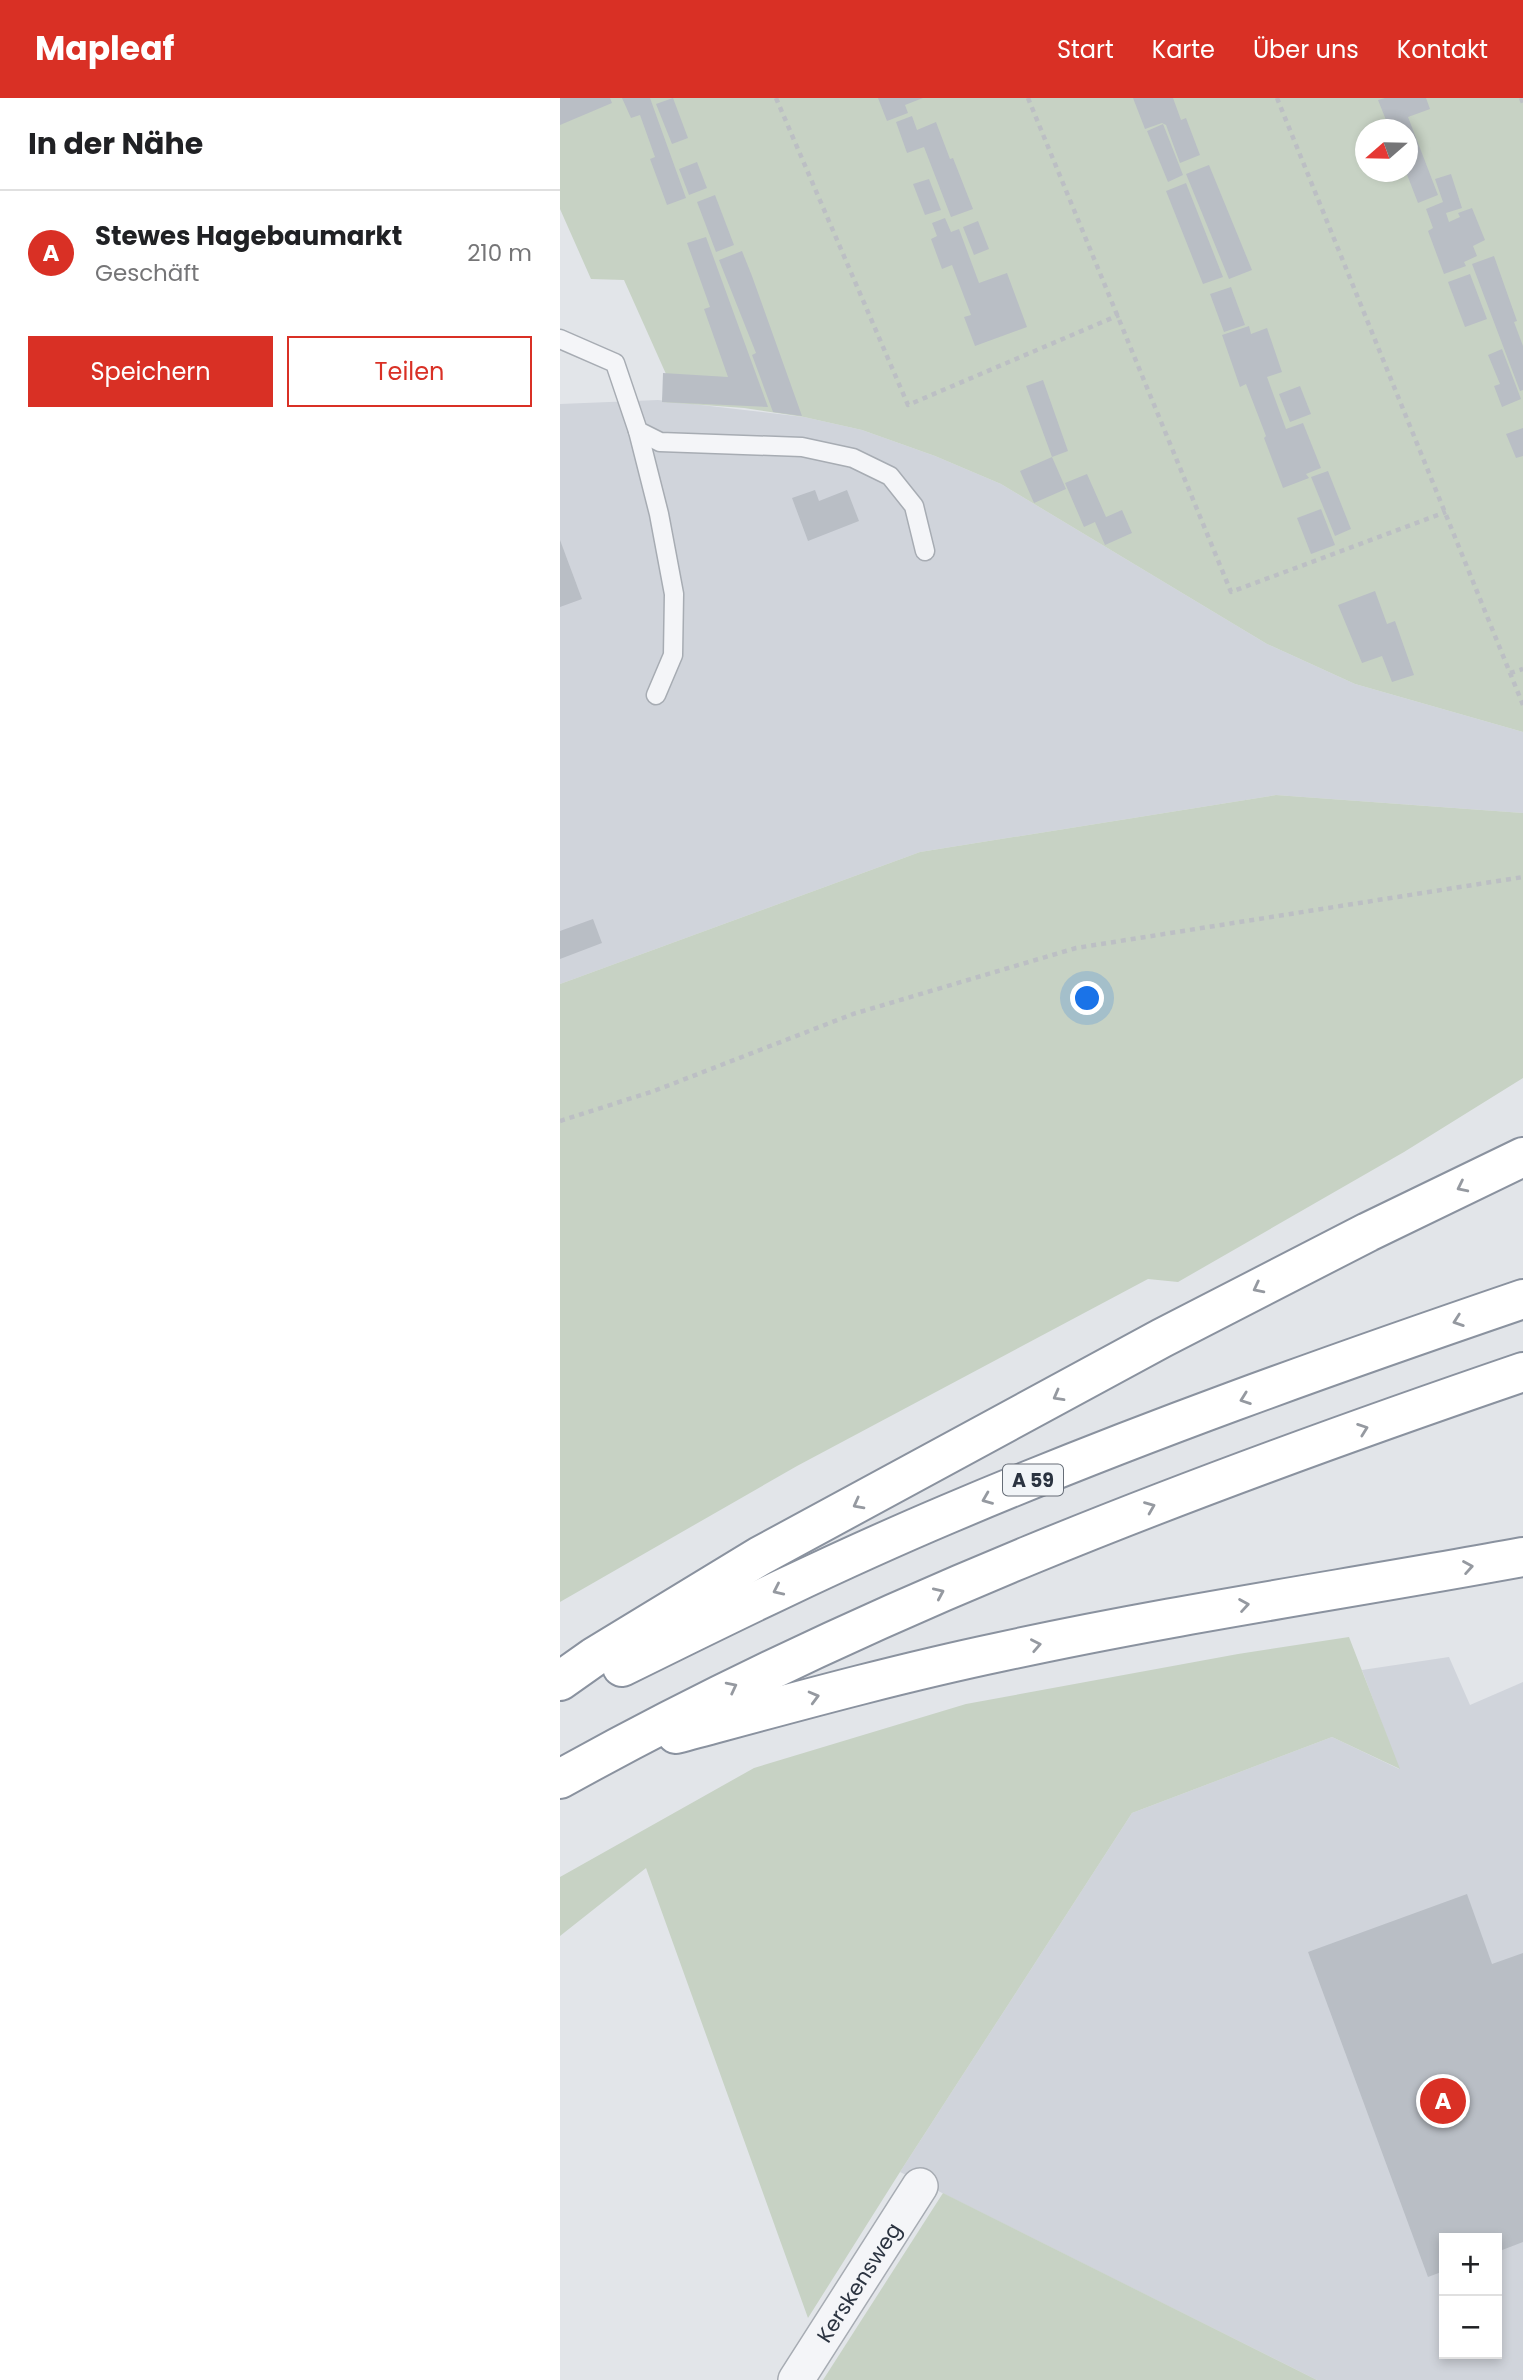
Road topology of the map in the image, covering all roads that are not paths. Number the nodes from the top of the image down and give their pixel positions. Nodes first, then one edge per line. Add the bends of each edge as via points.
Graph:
1 (560, 339) edge
2 (638, 431) junction
3 (925, 551) dead end
4 (656, 695) dead end
5 (1523, 1157) edge
6 (1523, 1299) edge
7 (1523, 1372) edge
8 (1523, 1557) edge
9 (560, 1681) edge
10 (560, 1700) edge
11 (606, 1753) junction
12 (560, 1779) edge
13 (920, 2186) dead end
14 (796, 2380) edge

1 - 2 lane via 615,363
2 - 3 lane via 660,442 802,447 853,458 890,476 914,506
2 - 4 lane via 674,594 673,656
5 -> 9 highway via 1162,1338 760,1556
6 -> 10 highway, A 59 via 1180,1422 949,1514 777,1590
11 -> 7 highway via 794,1657 972,1579 1202,1487
11 -> 8 highway via 999,1652 1177,1616
11 - 12 highway
13 - 14 street, Kerskensweg

